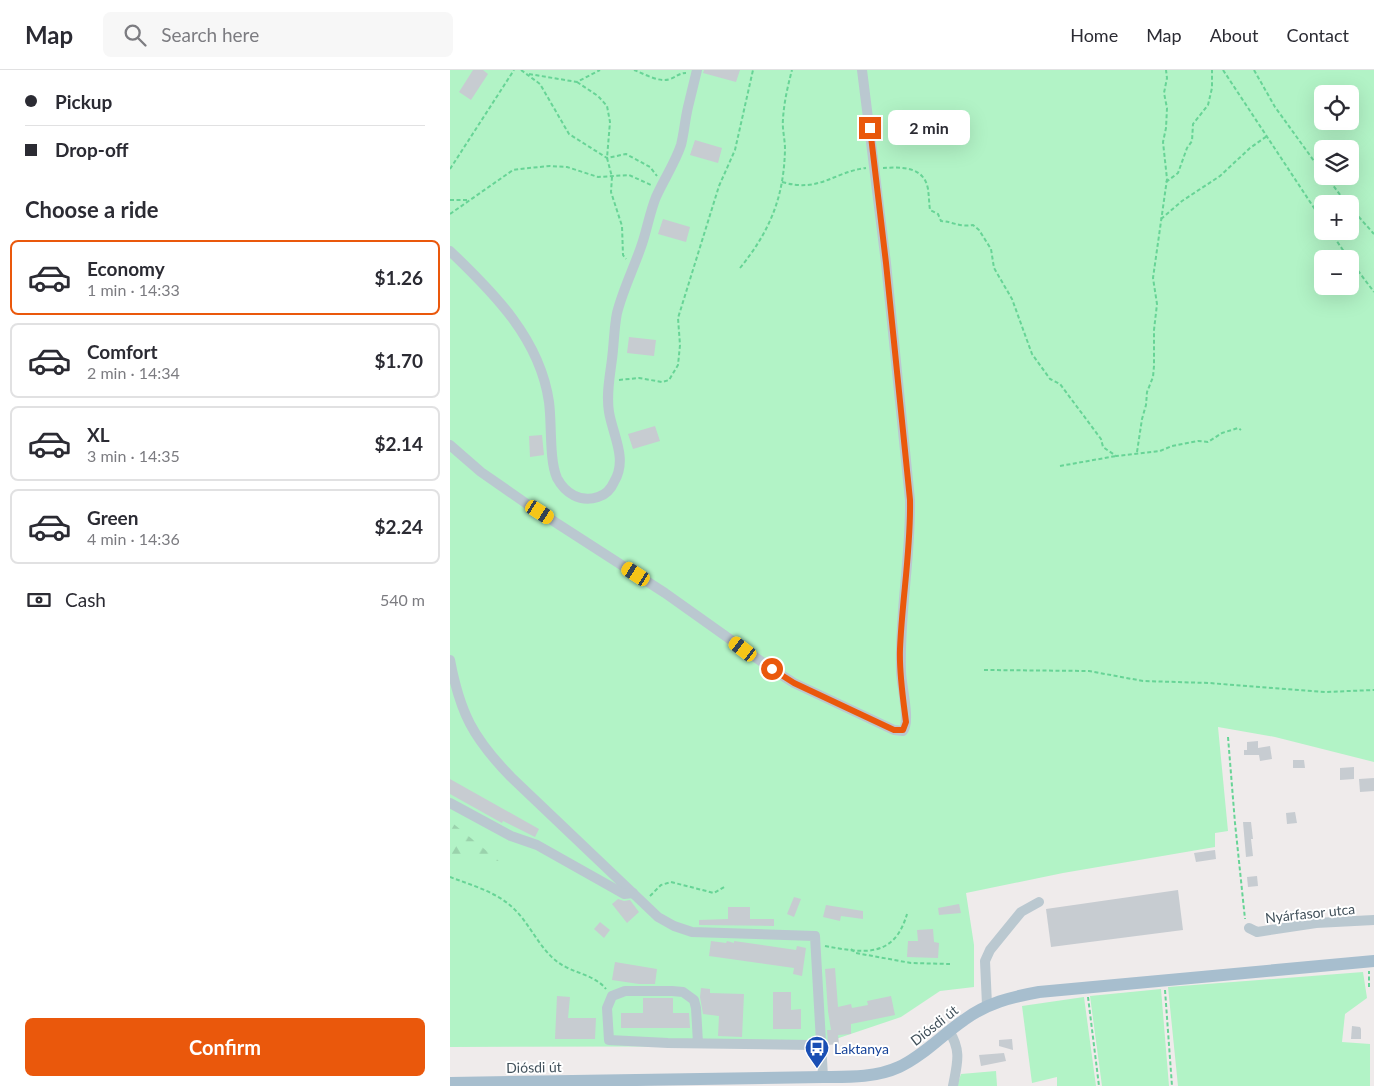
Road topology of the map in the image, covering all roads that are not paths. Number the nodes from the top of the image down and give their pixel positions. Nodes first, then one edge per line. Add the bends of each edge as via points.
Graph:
1 (862, 70) edge
2 (697, 72) edge
3 (450, 251) edge
4 (450, 445) edge
5 (450, 660) edge
6 (450, 803) edge
7 (633, 893) junction
8 (1040, 902) dead end
9 (1374, 920) edge
10 (1249, 928) road end
11 (1372, 961) edge
12 (987, 1006) junction
13 (949, 1031) junction
14 (698, 1043) junction
15 (821, 1043) junction
16 (823, 1077) junction
17 (858, 1081) edge
18 (450, 1083) edge
19 (953, 1086) edge

1 - 4 street via 910,500 900,648 906,722 903,730 894,730 794,683 665,593 527,504 481,472
2 - 3 street via 681,142 661,188 617,315 609,382 609,413 620,465 613,485 598,497 581,498 566,491 556,475 545,379 534,351 516,322
5 - 7 street via 465,715 491,757
6 - 7 street via 511,836 537,845 624,894
7 - 15 street via 658,917 692,932 815,936
8 - 12 street via 1020,912 990,950 985,961
9 - 10 street, Nyárfasor utca via 1316,923 1257,932
11 - 12 main road, Diósdi út via 1039,992
12 - 13 main road, Diósdi út
13 - 17 main road, Diósdi út via 899,1068
13 - 19 street via 956,1043 958,1057
14 - 14 street via 609,1040 609,1001 616,994 625,992 682,992 694,1000
14 - 15 street
15 - 16 street
16 - 17 main road, Diósdi út
16 - 18 main road, Diósdi út

